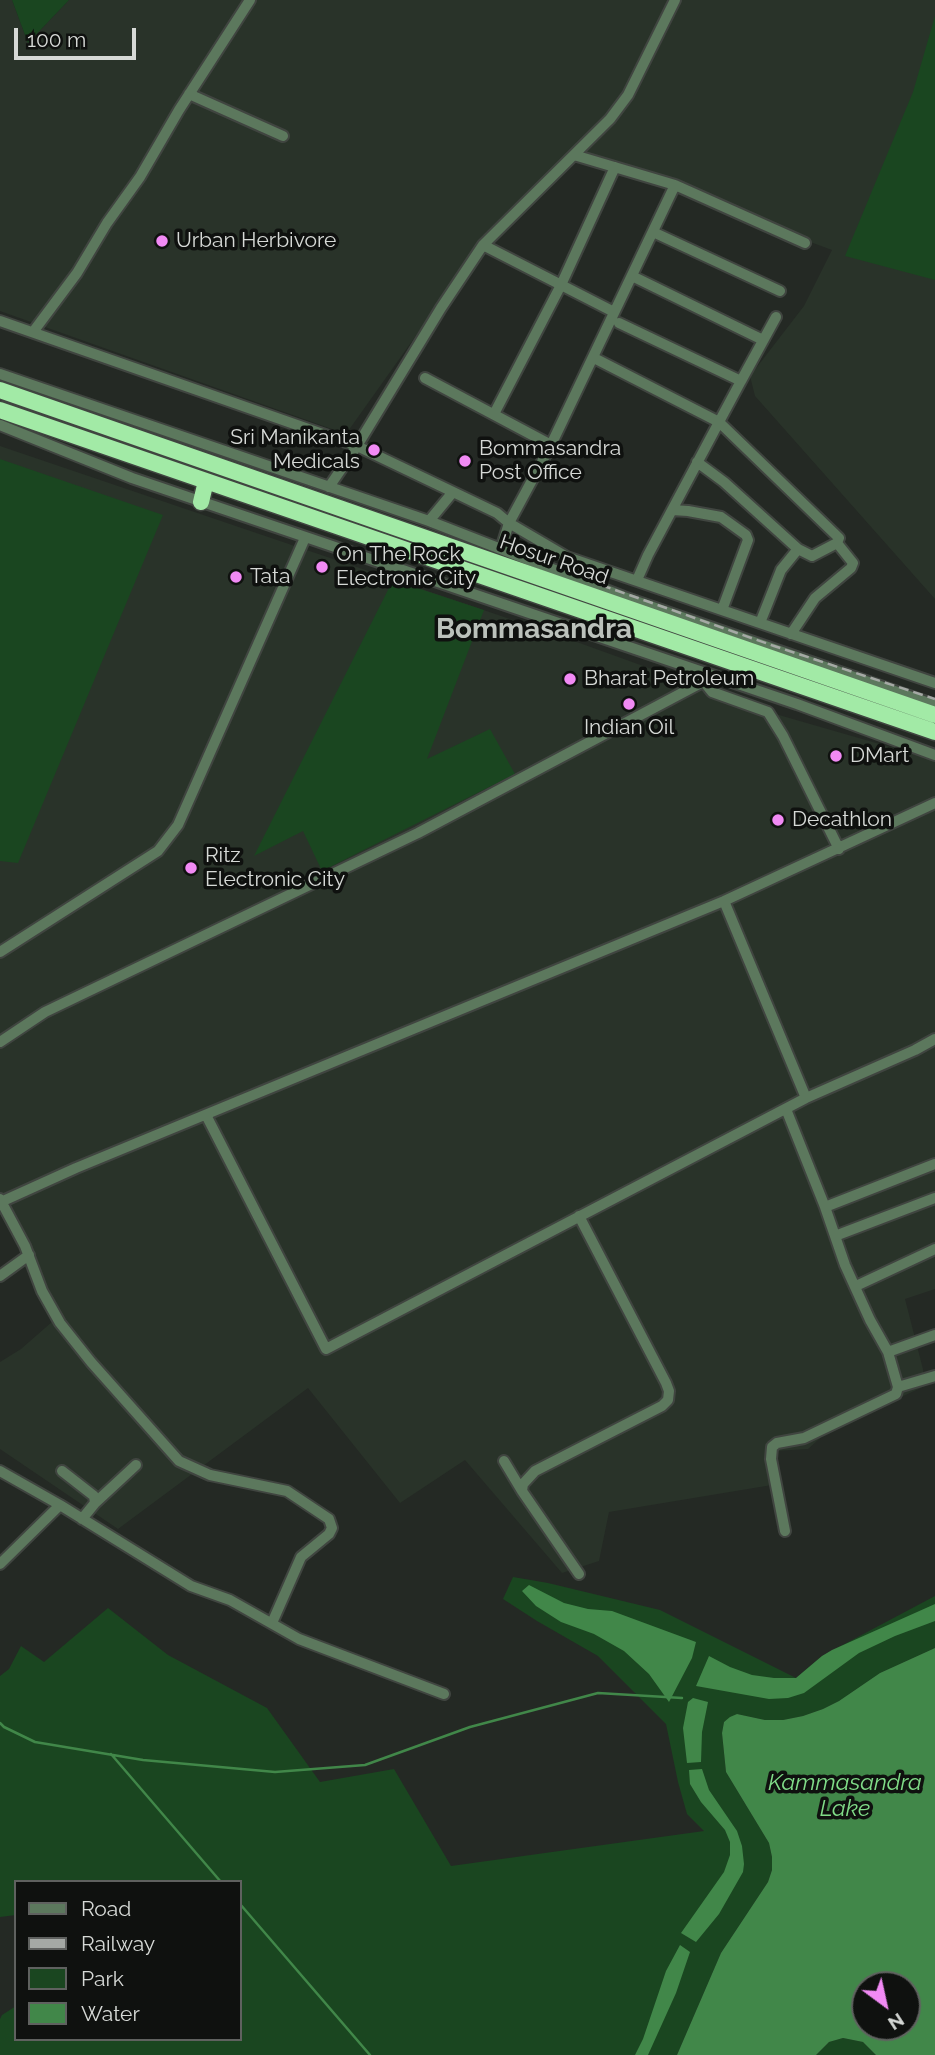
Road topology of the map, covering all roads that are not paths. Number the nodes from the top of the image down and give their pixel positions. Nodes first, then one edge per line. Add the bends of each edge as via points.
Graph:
1 (250, 0) edge
2 (676, 0) edge
3 (189, 94) junction
4 (283, 135) dead end
5 (574, 155) junction
6 (615, 167) junction
7 (675, 186) junction
8 (653, 232) junction
9 (805, 243) dead end
10 (483, 245) junction
11 (632, 276) junction
12 (561, 285) junction
13 (780, 291) dead end
14 (776, 317) dead end
15 (617, 318) junction
16 (0, 321) edge
17 (33, 332) junction
18 (763, 340) junction
19 (594, 358) junction
20 (0, 373) edge
21 (425, 378) dead end
22 (741, 381) junction
23 (0, 390) edge
24 (0, 410) edge
25 (494, 414) junction
26 (719, 422) junction
27 (0, 425) edge
28 (551, 445) junction
29 (357, 446) junction
30 (697, 462) junction
31 (206, 481) junction
32 (328, 487) junction
33 (453, 492) junction
34 (207, 504) junction
35 (672, 510) junction
36 (429, 521) junction
37 (509, 523) junction
38 (305, 538) junction
39 (837, 543) junction
40 (501, 549) junction
41 (798, 549) junction
42 (567, 557) junction
43 (561, 572) junction
44 (637, 580) junction
45 (722, 610) junction
46 (760, 623) junction
47 (791, 634) junction
48 (703, 643) junction
49 (709, 679) junction
50 (935, 683) edge
51 (935, 705) edge
52 (935, 715) edge
53 (935, 732) edge
54 (933, 752) edge
55 (935, 803) edge
56 (839, 849) junction
57 (724, 901) junction
58 (0, 952) edge
59 (935, 1039) edge
60 (0, 1042) edge
61 (806, 1098) junction
62 (786, 1108) junction
63 (206, 1115) junction
64 (935, 1164) edge
65 (935, 1198) edge
66 (1, 1200) edge
67 (825, 1207) junction
68 (579, 1216) junction
69 (835, 1236) junction
70 (935, 1249) edge
71 (29, 1255) junction
72 (0, 1276) edge
73 (856, 1286) junction
74 (935, 1335) edge
75 (888, 1352) junction
76 (935, 1377) edge
77 (898, 1387) junction
78 (504, 1461) dead end
79 (136, 1465) dead end
80 (0, 1471) edge
81 (62, 1471) dead end
82 (522, 1492) junction
83 (95, 1503) junction
84 (60, 1505) junction
85 (82, 1519) junction
86 (785, 1531) dead end
87 (0, 1564) edge
88 (579, 1574) dead end
89 (272, 1623) junction
90 (444, 1694) dead end

1 - 3 street
2 - 5 street via 628,95
3 - 4 street
3 - 17 street via 141,177
5 - 6 street
5 - 10 street
6 - 7 street
6 - 12 street
7 - 8 street
7 - 9 street
8 - 11 street
8 - 13 street
10 - 12 street
10 - 29 street
11 - 15 street
11 - 18 street
12 - 15 street
12 - 25 street
14 - 18 street
15 - 19 street
15 - 22 street
16 - 17 street
17 - 29 street
18 - 22 street
19 - 26 street
19 - 28 street
20 - 32 street
21 - 25 street
22 - 26 street
23 - 48 highway, Hosur Road
24 - 31 highway, Hosur Road
25 - 28 street
26 - 30 street
26 - 39 street via 839,538
27 - 34 street
28 - 37 street
29 - 32 street
29 - 33 street
30 - 35 street
30 - 41 street
31 - 34 highway
31 - 48 highway, Hosur Road
32 - 36 street
33 - 36 street
33 - 37 street
34 - 38 street
35 - 44 street
35 - 45 street via 721,517 746,536
36 - 40 street
37 - 40 street
37 - 42 street
38 - 49 street
38 - 58 street via 178,825 158,851
39 - 41 street via 812,556
39 - 47 street via 852,568 815,597
40 - 43 street
41 - 46 street via 782,570
42 - 43 street
42 - 44 street
43 - 51 street
44 - 45 street
45 - 46 street
46 - 47 street
47 - 50 street
48 - 52 highway, Hosur Road
48 - 53 highway, Hosur Road
49 - 54 street
49 - 56 street via 712,692 768,712
49 - 60 street via 418,834 45,1012
55 - 56 street
56 - 57 street
57 - 61 street
57 - 63 street
59 - 61 street
61 - 62 street
62 - 67 street
62 - 68 street
63 - 66 street
63 - 68 street via 326,1349
64 - 67 street
65 - 69 street
66 - 71 street
67 - 69 street
68 - 82 street via 666,1383 668,1400 535,1471 523,1483
69 - 73 street
70 - 73 street
71 - 72 street
71 - 89 street via 60,1323 179,1461 210,1475 287,1491 329,1519 329,1534 301,1557
73 - 75 street
74 - 75 street
75 - 77 street
76 - 77 street
77 - 86 street via 896,1394 804,1438 772,1447
78 - 82 street
79 - 83 street
80 - 84 street
81 - 83 street via 94,1496
82 - 88 street
83 - 85 street
84 - 85 street
84 - 87 street
85 - 89 street via 191,1586
89 - 90 street via 299,1639

